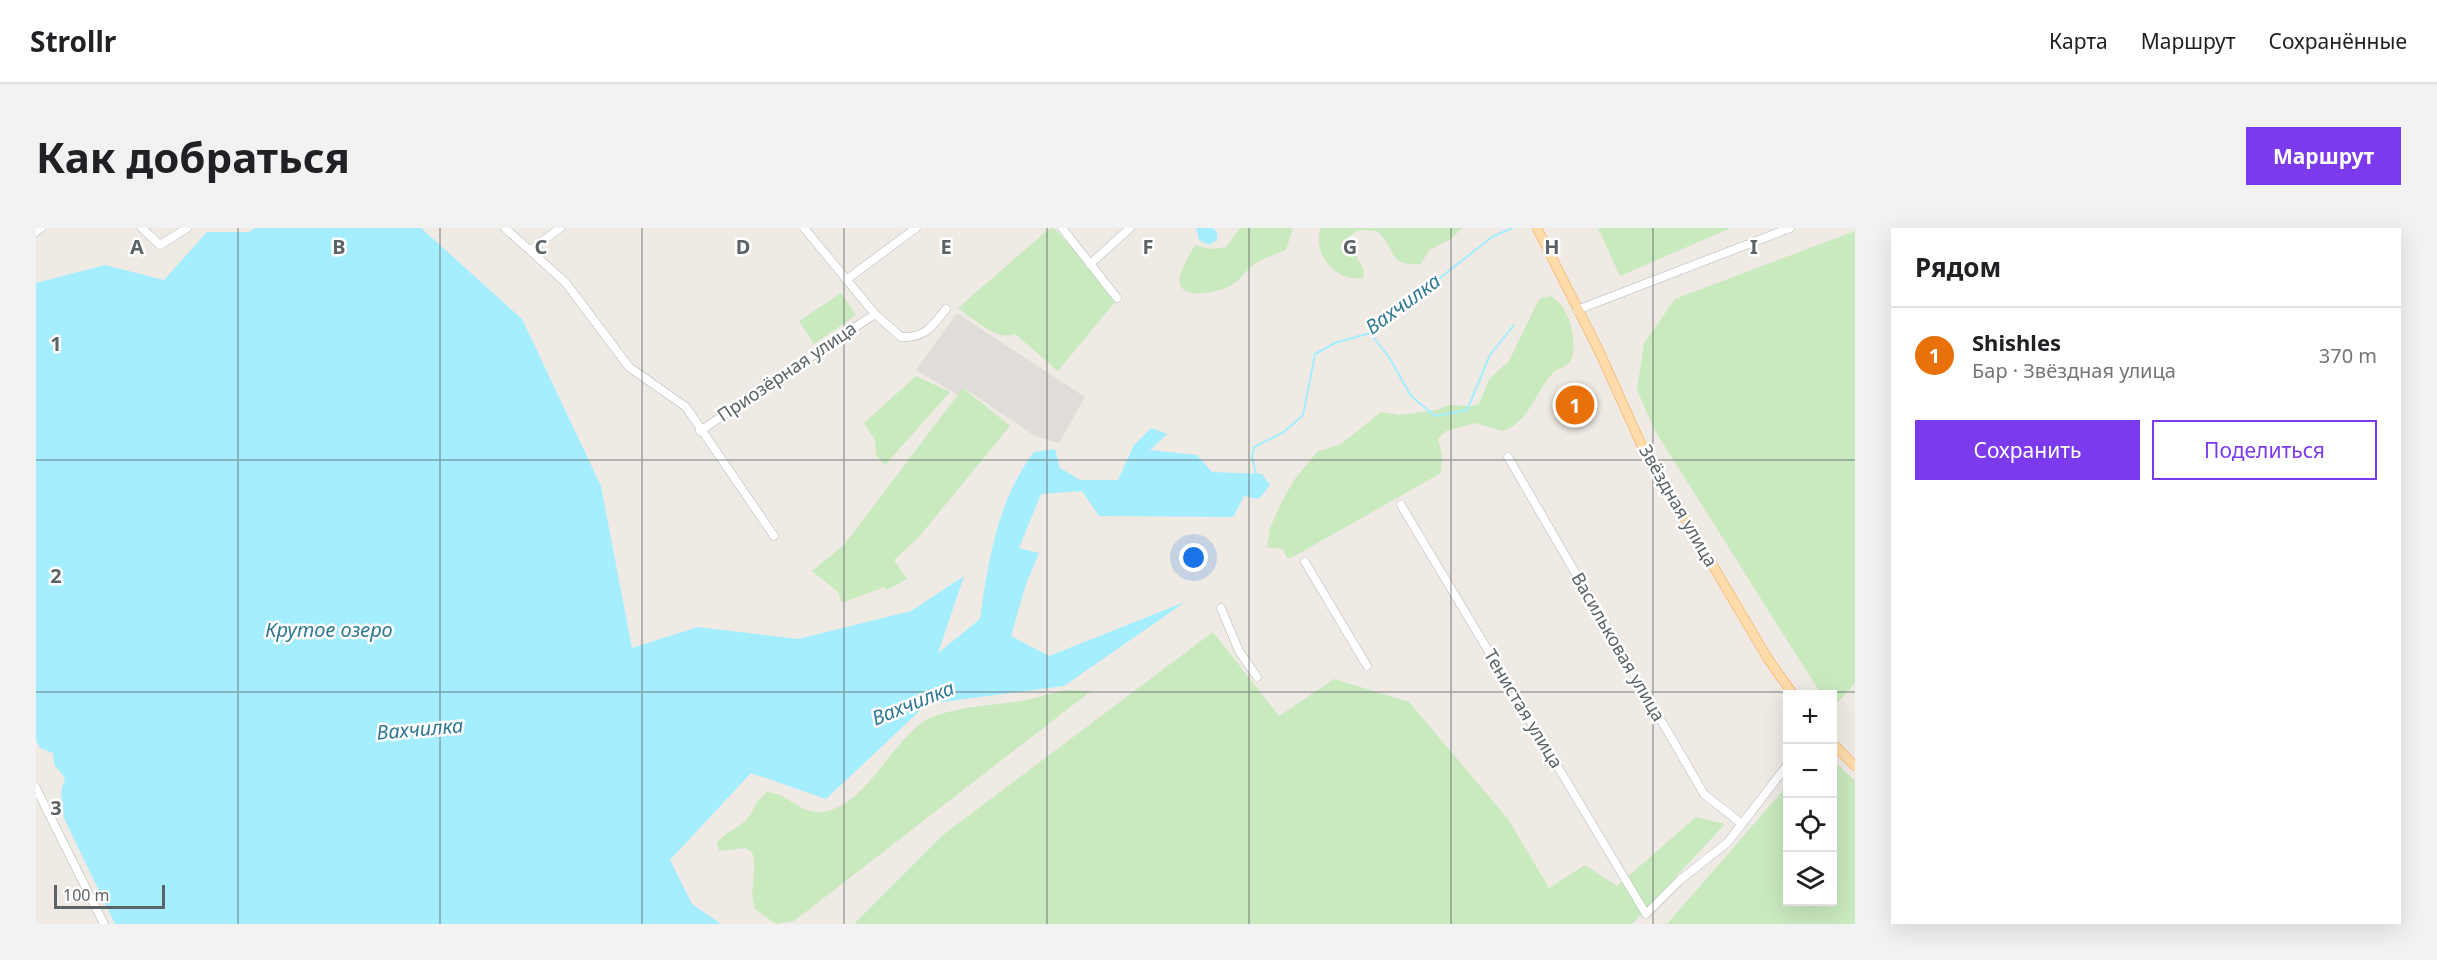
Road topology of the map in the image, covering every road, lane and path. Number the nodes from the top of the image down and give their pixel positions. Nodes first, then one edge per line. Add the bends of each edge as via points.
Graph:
1 (41, 228) edge
2 (142, 228) edge
3 (187, 228) edge
4 (505, 228) edge
5 (560, 228) edge
6 (804, 228) edge
7 (915, 228) edge
8 (1062, 228) edge
9 (1130, 228) edge
10 (1537, 228) edge
11 (1790, 228) edge
12 (36, 232) edge
13 (531, 250) junction
14 (1090, 264) junction
15 (846, 280) junction
16 (1117, 297) dead end
17 (946, 309) dead end
18 (1577, 310) junction
19 (875, 314) junction
20 (700, 430) junction
21 (1508, 457) dead end
22 (1401, 505) dead end
23 (774, 536) dead end
24 (1305, 562) dead end
25 (1221, 608) dead end
26 (1366, 666) dead end
27 (1257, 676) dead end
28 (1790, 690) edge
29 (1835, 744) edge
30 (1855, 766) edge
31 (1783, 769) edge
32 (36, 788) edge
33 (1742, 825) junction
34 (104, 924) edge

1 - 12 street
2 - 3 street via 160,245
4 - 13 street
5 - 13 street
6 - 15 street
7 - 15 street
8 - 14 street
9 - 14 street
10 - 18 main road, Звёздная улица
11 - 18 street
13 - 20 street via 566,283 629,367 686,407
14 - 16 street
15 - 19 street
17 - 19 street via 917,338 901,337
18 - 28 main road, Звёздная улица via 1641,444
19 - 20 street, Приозёрная улица
20 - 23 street
21 - 33 street, Васильковая улица via 1704,794
22 - 33 street, Тенистая улица via 1646,914
24 - 26 street
25 - 27 street via 1239,651
29 - 30 main road
31 - 33 street
32 - 34 street

